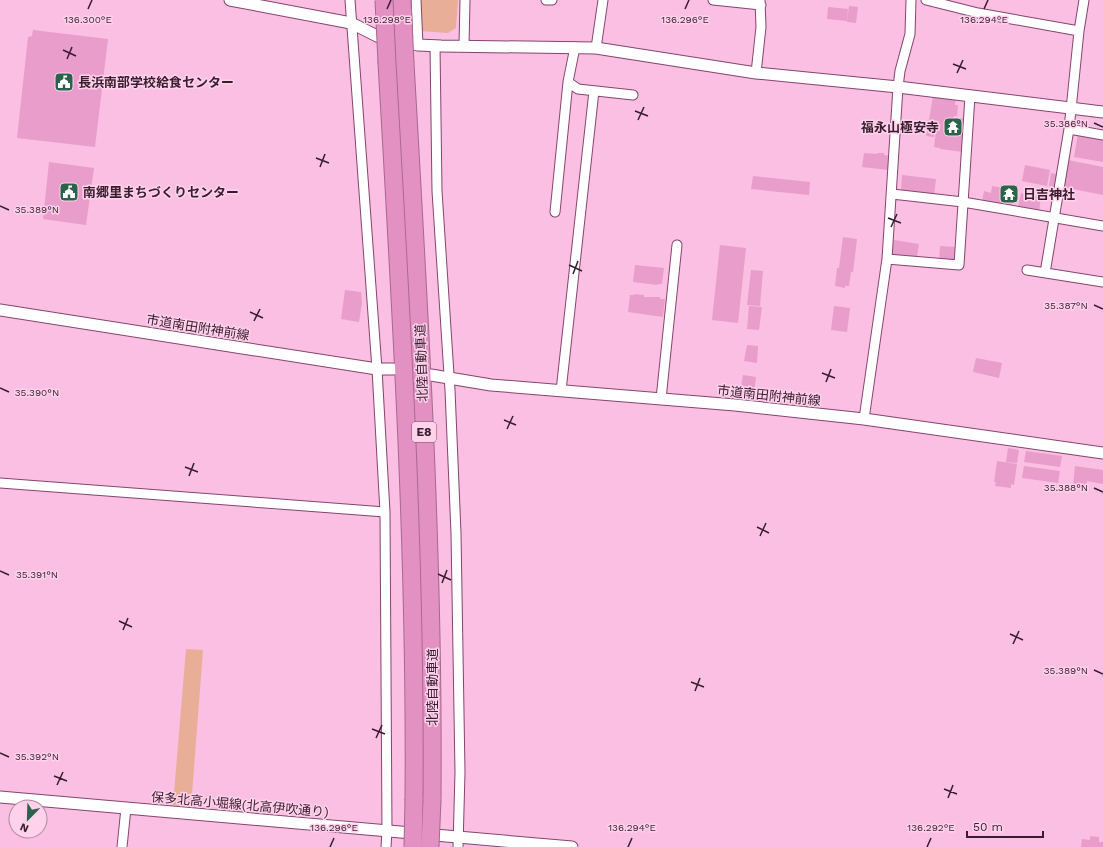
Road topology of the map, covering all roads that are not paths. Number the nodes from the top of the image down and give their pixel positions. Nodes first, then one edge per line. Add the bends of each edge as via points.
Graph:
1 (230, 0) edge
2 (350, 0) edge
3 (384, 0) edge
4 (402, 0) edge
5 (416, 0) edge
6 (465, 0) edge
7 (546, 0) edge
8 (552, 0) edge
9 (602, 0) edge
10 (713, 0) edge
11 (911, 0) edge
12 (926, 0) edge
13 (1084, 0) edge
14 (760, 3) edge
15 (351, 23) junction
16 (1078, 31) junction
17 (418, 45) junction
18 (435, 46) junction
19 (464, 46) junction
20 (575, 47) junction
21 (596, 48) junction
22 (756, 73) junction
23 (568, 82) junction
24 (898, 87) junction
25 (594, 91) junction
26 (633, 95) dead end
27 (970, 96) junction
28 (1070, 108) junction
29 (1103, 112) edge
30 (1069, 129) junction
31 (1103, 135) edge
32 (892, 194) junction
33 (963, 202) junction
34 (555, 212) dead end
35 (1055, 217) junction
36 (1103, 226) edge
37 (677, 245) dead end
38 (887, 259) junction
39 (1027, 270) dead end
40 (1045, 273) junction
41 (1103, 282) edge
42 (0, 310) edge
43 (377, 369) junction
44 (393, 369) dead end
45 (431, 375) dead end
46 (449, 378) junction
47 (561, 391) junction
48 (661, 399) junction
49 (864, 419) junction
50 (1103, 453) edge
51 (0, 483) edge
52 (385, 512) junction
53 (0, 797) edge
54 (126, 808) junction
55 (387, 831) junction
56 (458, 842) edge
57 (122, 847) edge
58 (386, 847) edge
59 (413, 847) edge
60 (430, 847) edge
61 (572, 847) edge

1 - 15 street
2 - 15 street
3 - 59 highway, 北陸自動車道 / E8, bridge via 403,338 412,575
4 - 60 highway, 北陸自動車道 / E8, bridge via 430,576
5 - 17 street
6 - 19 street
7 - 8 street
9 - 21 street
10 - 14 street
11 - 24 street via 910,34
12 - 16 street via 978,13
13 - 16 street
14 - 22 street via 761,27
15 - 17 street via 379,37
15 - 43 street
16 - 28 street
17 - 18 street
18 - 19 street
18 - 46 street via 437,191
19 - 20 street
20 - 21 street
20 - 23 street
21 - 22 street
22 - 24 street
23 - 25 street via 578,89
23 - 34 street
24 - 27 street
24 - 32 street
25 - 26 street
25 - 47 street
27 - 28 street
27 - 33 street
28 - 29 street
28 - 30 street
30 - 31 street
30 - 35 street
32 - 33 street
32 - 38 street
33 - 35 street
33 - 38 street via 959,265
35 - 36 street
35 - 40 street
37 - 48 street
38 - 49 street
39 - 40 street
40 - 41 street
42 - 43 street, 市道南田附神前線
43 - 44 street, 市道南田附神前線
43 - 52 street
45 - 46 street, 市道南田附神前線
46 - 47 street, 市道南田附神前線 via 491,385
46 - 56 street via 456,533 460,772
47 - 48 street, 市道南田附神前線
48 - 49 street, 市道南田附神前線
49 - 50 street, 市道南田附神前線
51 - 52 street
52 - 55 street
53 - 54 street, 保多北高小堀線(北高伊吹通り)
54 - 55 street, 保多北高小堀線(北高伊吹通り)
54 - 57 street
55 - 56 street, 保多北高小堀線(北高伊吹通り)
55 - 58 street
56 - 61 street, 保多北高小堀線(北高伊吹通り)

